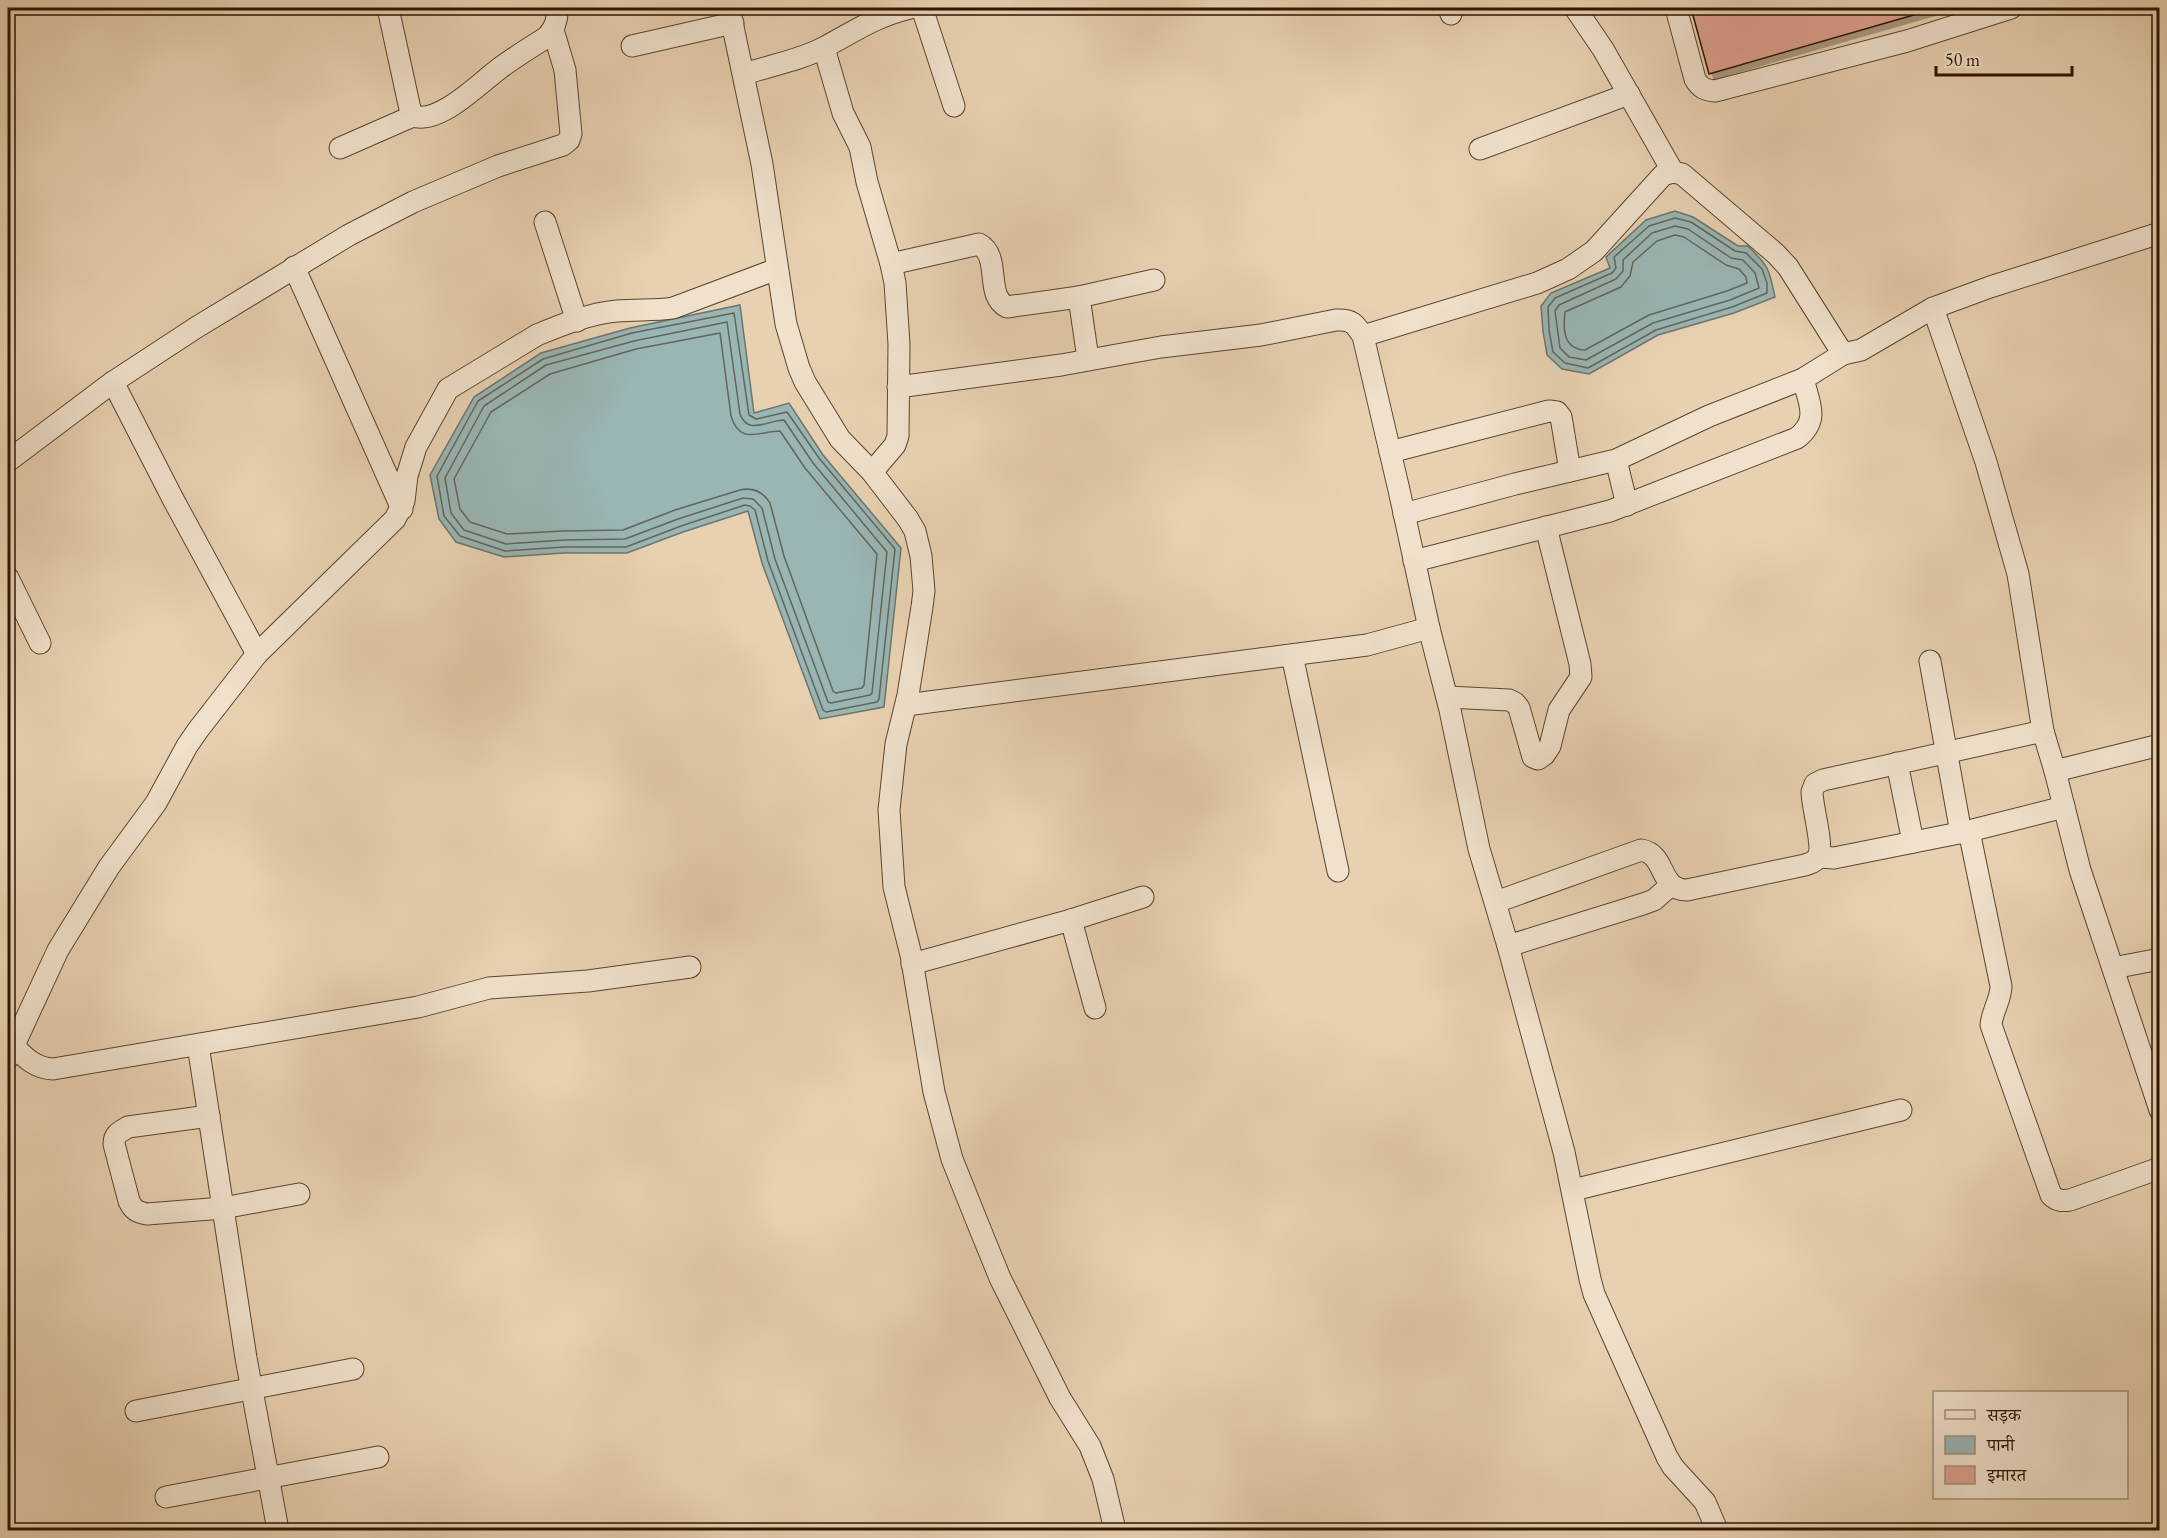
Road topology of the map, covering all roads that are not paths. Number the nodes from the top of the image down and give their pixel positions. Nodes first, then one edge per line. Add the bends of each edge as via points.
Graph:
1 (388, 8) edge
2 (557, 8) edge
3 (910, 8) edge
4 (922, 8) edge
5 (1575, 8) edge
6 (1676, 8) edge
7 (2011, 8) edge
8 (731, 15) edge
9 (553, 30) junction
10 (632, 46) dead end
11 (824, 48) junction
12 (745, 74) junction
13 (1629, 94) junction
14 (954, 106) dead end
15 (413, 116) junction
16 (340, 148) dead end
17 (1480, 148) dead end
18 (1673, 172) junction
19 (545, 222) dead end
20 (2160, 233) edge
21 (891, 264) junction
22 (294, 267) junction
23 (777, 269) junction
24 (1154, 280) dead end
25 (1079, 297) junction
26 (1933, 308) junction
27 (577, 321) junction
28 (1363, 336) junction
29 (1843, 354) junction
30 (1088, 359) junction
31 (1803, 379) junction
32 (113, 382) junction
33 (898, 387) junction
34 (1389, 452) junction
35 (1616, 460) junction
36 (8, 461) edge
37 (1570, 471) junction
38 (872, 472) junction
39 (1627, 505) junction
40 (402, 510) junction
41 (1404, 514) junction
42 (1546, 527) junction
43 (1414, 561) junction
44 (8, 579) edge
45 (1429, 628) junction
46 (40, 642) dead end
47 (257, 654) junction
48 (1292, 655) junction
49 (1930, 661) dead end
50 (1447, 697) junction
51 (906, 705) junction
52 (2043, 731) junction
53 (2160, 745) edge
54 (1946, 753) junction
55 (1897, 763) junction
56 (2055, 771) junction
57 (2064, 807) junction
58 (1965, 832) junction
59 (1913, 842) junction
60 (1819, 857) junction
61 (1338, 871) dead end
62 (1671, 885) junction
63 (1143, 897) dead end
64 (1496, 902) junction
65 (1071, 920) junction
66 (1508, 946) junction
67 (2160, 959) edge
68 (912, 964) junction
69 (690, 967) dead end
70 (2113, 968) junction
71 (1095, 1008) dead end
72 (198, 1045) junction
73 (10, 1051) edge
74 (1901, 1110) dead end
75 (2160, 1110) edge
76 (209, 1116) junction
77 (2160, 1168) edge
78 (1573, 1190) junction
79 (299, 1194) dead end
80 (223, 1208) junction
81 (353, 1369) dead end
82 (251, 1388) junction
83 (136, 1411) dead end
84 (378, 1457) dead end
85 (268, 1477) junction
86 (166, 1497) dead end
87 (278, 1530) edge
88 (1115, 1530) edge
89 (1716, 1530) edge

1 - 15 street
2 - 9 street
3 - 11 street via 884,15
4 - 14 street
5 - 13 street
6 - 7 street via 1695,79 1706,90 1714,91 1907,41
8 - 10 street
8 - 12 street
9 - 15 street via 449,108 427,117
9 - 22 street via 565,70 569,140 413,202
11 - 12 street
11 - 21 street via 843,113 860,147
12 - 23 street
13 - 17 street
13 - 18 street
15 - 16 street
18 - 28 street via 1663,175 1594,251 1568,269 1537,283
18 - 29 street via 1682,174 1776,254
19 - 27 street
20 - 26 street
21 - 25 street via 980,244 990,255 997,298 1007,307
21 - 33 street via 896,291
22 - 32 street
22 - 40 street
23 - 27 street via 673,308 616,311
23 - 38 street via 786,324 805,382 840,439
24 - 25 street
25 - 30 street
26 - 29 street via 1861,350
26 - 52 street via 1986,462 2018,574
27 - 40 street via 537,336 448,389 416,447
28 - 30 street via 1351,321 1336,320 1261,335
28 - 34 street
29 - 31 street
30 - 33 street
31 - 35 street via 1709,416
31 - 39 street via 1812,414 1811,423 1797,438
32 - 36 street
32 - 47 street
33 - 38 street via 898,436
34 - 37 street via 1549,411 1561,417
34 - 41 street
35 - 37 street
35 - 39 street
37 - 41 street
38 - 51 street via 908,519 921,556 924,591
39 - 42 street
40 - 47 street
41 - 43 street
42 - 43 street
42 - 50 street via 1581,677 1559,710 1550,746 1538,759 1533,757 1519,708 1509,700
43 - 45 street
44 - 46 street
45 - 48 street via 1367,645
45 - 50 street
47 - 73 street via 187,746 156,803 65,939
48 - 51 street
48 - 61 street
49 - 54 street
50 - 64 street via 1479,849
51 - 68 street via 896,744 890,810 894,886
52 - 54 street
52 - 56 street
53 - 56 street
54 - 55 street
54 - 58 street
55 - 59 street
55 - 60 street via 1815,784 1812,800
56 - 57 street
57 - 58 street
57 - 70 street via 2080,870
58 - 59 street
58 - 77 street via 2001,986 1991,1025 2051,1195 2062,1201 2070,1200
59 - 60 street via 1834,858
60 - 62 street via 1805,865 1687,890
62 - 64 street via 1656,857 1641,850
62 - 66 street via 1654,900
63 - 65 street
64 - 66 street
65 - 68 street
65 - 71 street
66 - 78 street
67 - 70 street
68 - 88 street via 934,1092 952,1159 1000,1278 1060,1398 1090,1446 1103,1479
69 - 72 street via 588,981 489,988 418,1007
70 - 75 street
72 - 73 street via 53,1069 35,1065
72 - 76 street
74 - 78 street
76 - 80 street
76 - 80 street via 128,1127 114,1137 114,1144 129,1201 138,1213
78 - 89 street via 1594,1294 1672,1467 1705,1502
79 - 80 street
80 - 82 street
81 - 82 street
82 - 83 street
82 - 85 street
84 - 85 street
85 - 86 street
85 - 87 street

